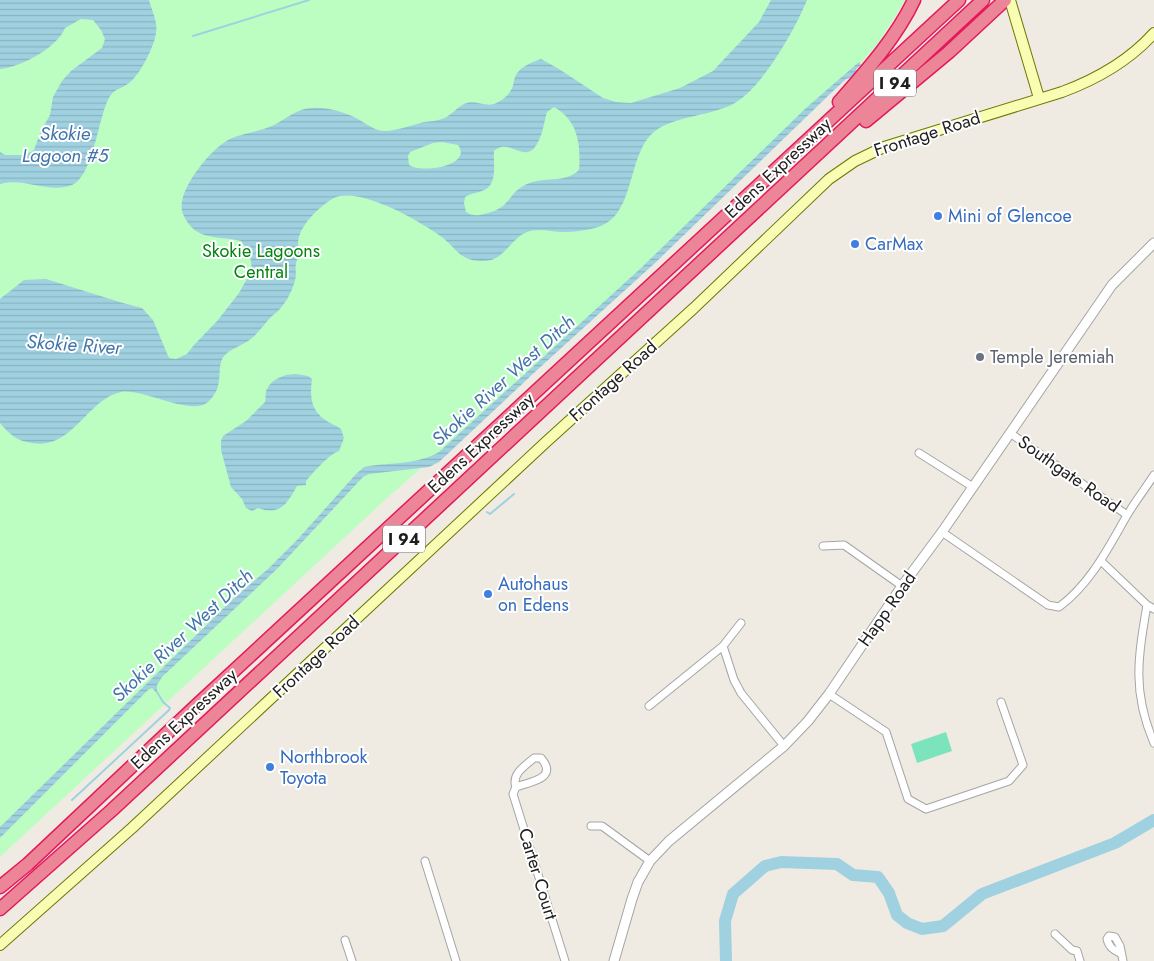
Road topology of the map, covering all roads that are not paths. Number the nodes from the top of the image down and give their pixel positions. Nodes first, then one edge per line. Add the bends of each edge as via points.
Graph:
1 (914, 0) edge
2 (959, 0) edge
3 (984, 0) edge
4 (1009, 2) edge
5 (1154, 33) edge
6 (1039, 98) junction
7 (795, 152) junction
8 (806, 166) junction
9 (1153, 247) edge
10 (1010, 433) junction
11 (918, 453) dead end
12 (1154, 475) edge
13 (973, 488) junction
14 (1127, 515) junction
15 (942, 532) junction
16 (822, 546) dead end
17 (1102, 561) junction
18 (902, 586) junction
19 (1151, 607) edge
20 (741, 623) dead end
21 (723, 646) junction
22 (829, 694) junction
23 (1001, 702) dead end
24 (649, 706) dead end
25 (1154, 744) edge
26 (784, 746) junction
27 (516, 787) junction
28 (591, 826) dead end
29 (425, 861) dead end
30 (650, 861) junction
31 (0, 887) edge
32 (0, 909) edge
33 (1055, 934) dead end
34 (345, 940) dead end
35 (0, 945) edge
36 (1120, 953) dead end
37 (352, 961) edge
38 (456, 961) edge
39 (565, 961) edge
40 (614, 961) edge
41 (1080, 961) edge
42 (1123, 961) edge

1 - 7 highway via 898,29 867,70
2 - 7 highway, Edens Expressway / I 94
3 - 8 highway, Edens Expressway / I 94
4 - 6 main road
4 - 8 highway
5 - 6 main road, Frontage Road via 1125,60 1099,76
6 - 35 main road, Frontage Road via 884,147 829,179 132,828
7 - 31 highway, Edens Expressway / I 94
8 - 32 highway, Edens Expressway / I 94 via 119,803
9 - 10 street, Happ Road via 1112,285
10 - 13 street, Happ Road
10 - 14 street, Southgate Road
11 - 13 street
12 - 14 street
13 - 15 street, Happ Road
14 - 17 street
15 - 17 street via 1048,605 1060,607
15 - 18 street, Happ Road
16 - 18 street via 844,545
17 - 19 street
18 - 22 street, Happ Road
19 - 25 street via 1139,652 1138,678 1143,710
20 - 21 street
21 - 24 street
21 - 26 street via 741,693
22 - 23 street via 886,732 908,799 926,809 1010,780 1023,765
22 - 26 street, Happ Road
26 - 30 street, Happ Road via 669,841
27 - 27 street, Carter Court via 516,774 534,758 541,758 546,764 543,777
27 - 39 street, Carter Court via 513,794
28 - 30 street via 602,826
29 - 38 street
30 - 40 street, Happ Road via 632,898
33 - 41 street via 1077,951
34 - 37 street
36 - 42 street

